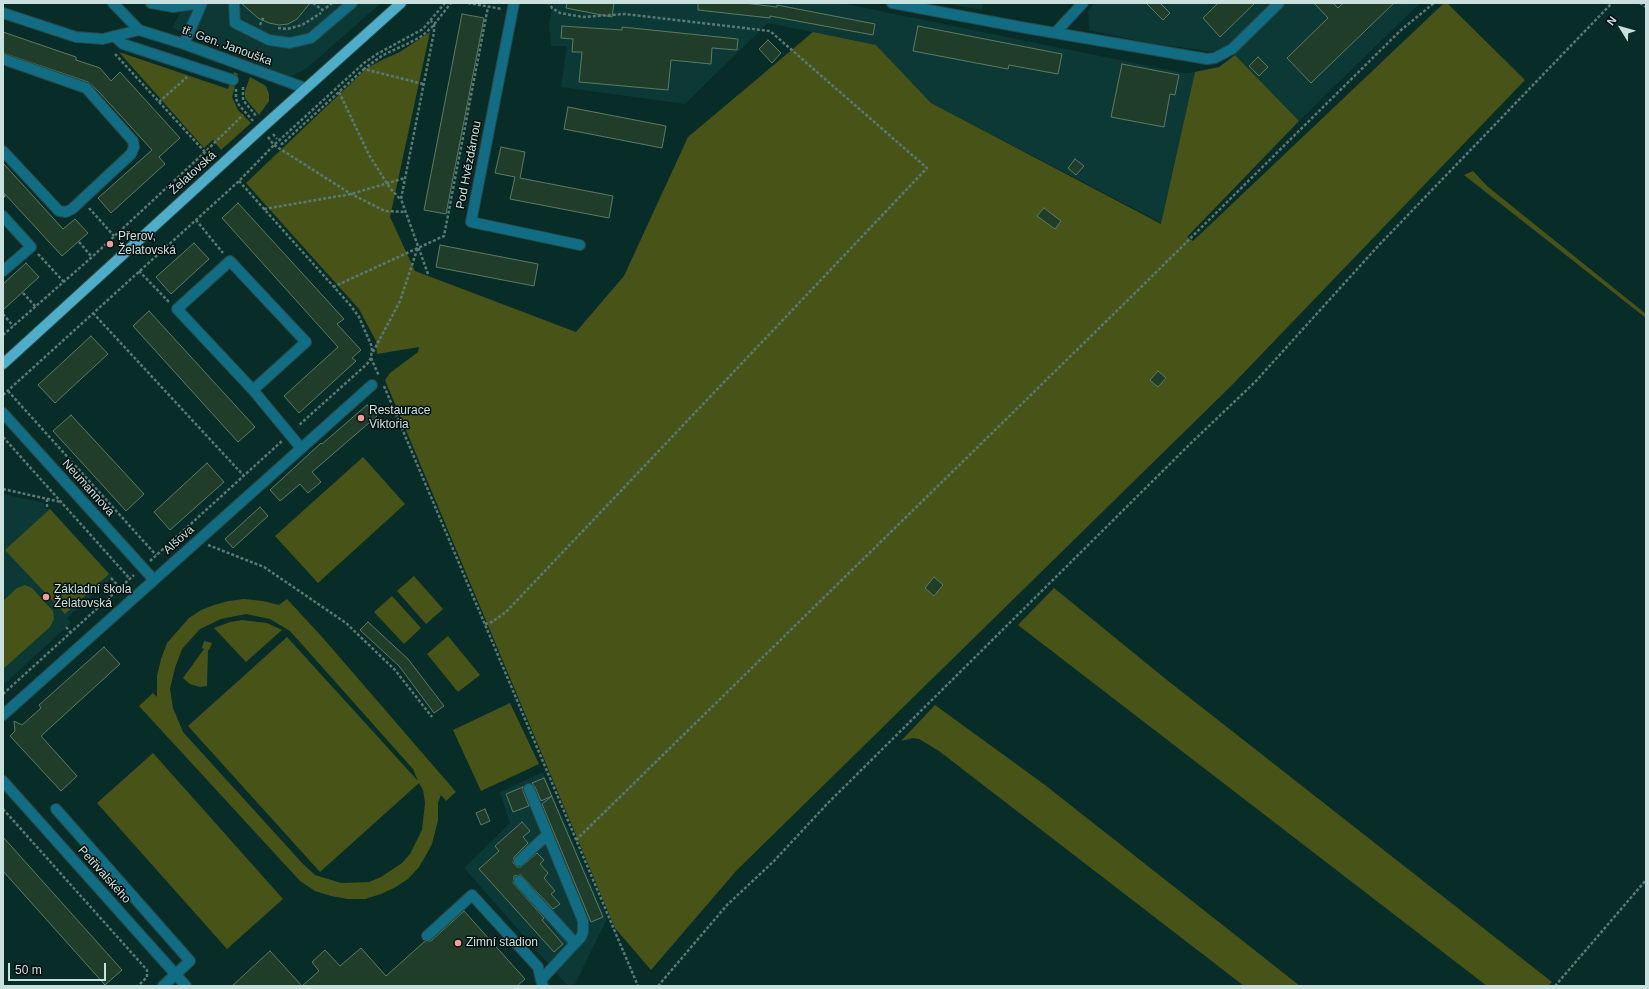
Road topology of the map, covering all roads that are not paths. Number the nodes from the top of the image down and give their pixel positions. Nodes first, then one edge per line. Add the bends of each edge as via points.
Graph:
1 (113, 3) edge
2 (151, 3) edge
3 (202, 3) edge
4 (234, 3) edge
5 (352, 3) edge
6 (401, 3) edge
7 (514, 3) edge
8 (892, 3) edge
9 (1083, 3) edge
10 (1279, 3) edge
11 (3, 13) edge
12 (139, 30) junction
13 (1055, 33) junction
14 (114, 36) junction
15 (184, 44) junction
16 (3, 59) edge
17 (235, 82) road end
18 (305, 88) junction
19 (3, 152) edge
20 (3, 216) edge
21 (580, 245) dead end
22 (3, 272) edge
23 (3, 364) edge
24 (372, 385) dead end
25 (253, 390) junction
26 (3, 413) edge
27 (301, 448) junction
28 (154, 580) junction
29 (3, 715) edge
30 (3, 781) edge
31 (529, 789) dead end
32 (56, 809) dead end
33 (547, 834) junction
34 (518, 861) dead end
35 (519, 882) dead end
36 (426, 936) dead end
37 (575, 944) junction
38 (176, 975) junction
39 (542, 983) edge
40 (163, 986) edge
41 (186, 986) edge

1 - 12 street, tř. Gen. Janouška
2 - 3 street via 173,7
3 - 15 street
4 - 5 street via 235,23 269,40 290,43 311,38
6 - 18 main road, Želatovská
7 - 21 street, Pod Hvězdárnou via 471,222
8 - 13 street
9 - 13 street
10 - 13 street via 1232,49 1215,58 1199,58
11 - 14 street via 76,37
12 - 14 street
12 - 15 street, tř. Gen. Janouška
14 - 17 street via 123,44
15 - 18 street, tř. Gen. Janouška
16 - 19 street via 86,88 133,141 134,148 131,154 66,212 59,211
18 - 23 main road, Želatovská
20 - 22 street via 31,247
24 - 27 street, Alšova
25 - 25 street via 306,342 230,261 176,309
25 - 27 street
26 - 28 street, Neumannova
27 - 28 street, Alšova
28 - 29 street, Alšova
30 - 38 street, Petřivalského
31 - 33 street
32 - 38 street via 190,961
33 - 34 street
33 - 37 street via 583,921 583,932
35 - 37 street
36 - 39 street via 472,895 538,967
37 - 39 street via 554,964
38 - 40 street
38 - 41 street, Petřivalského

